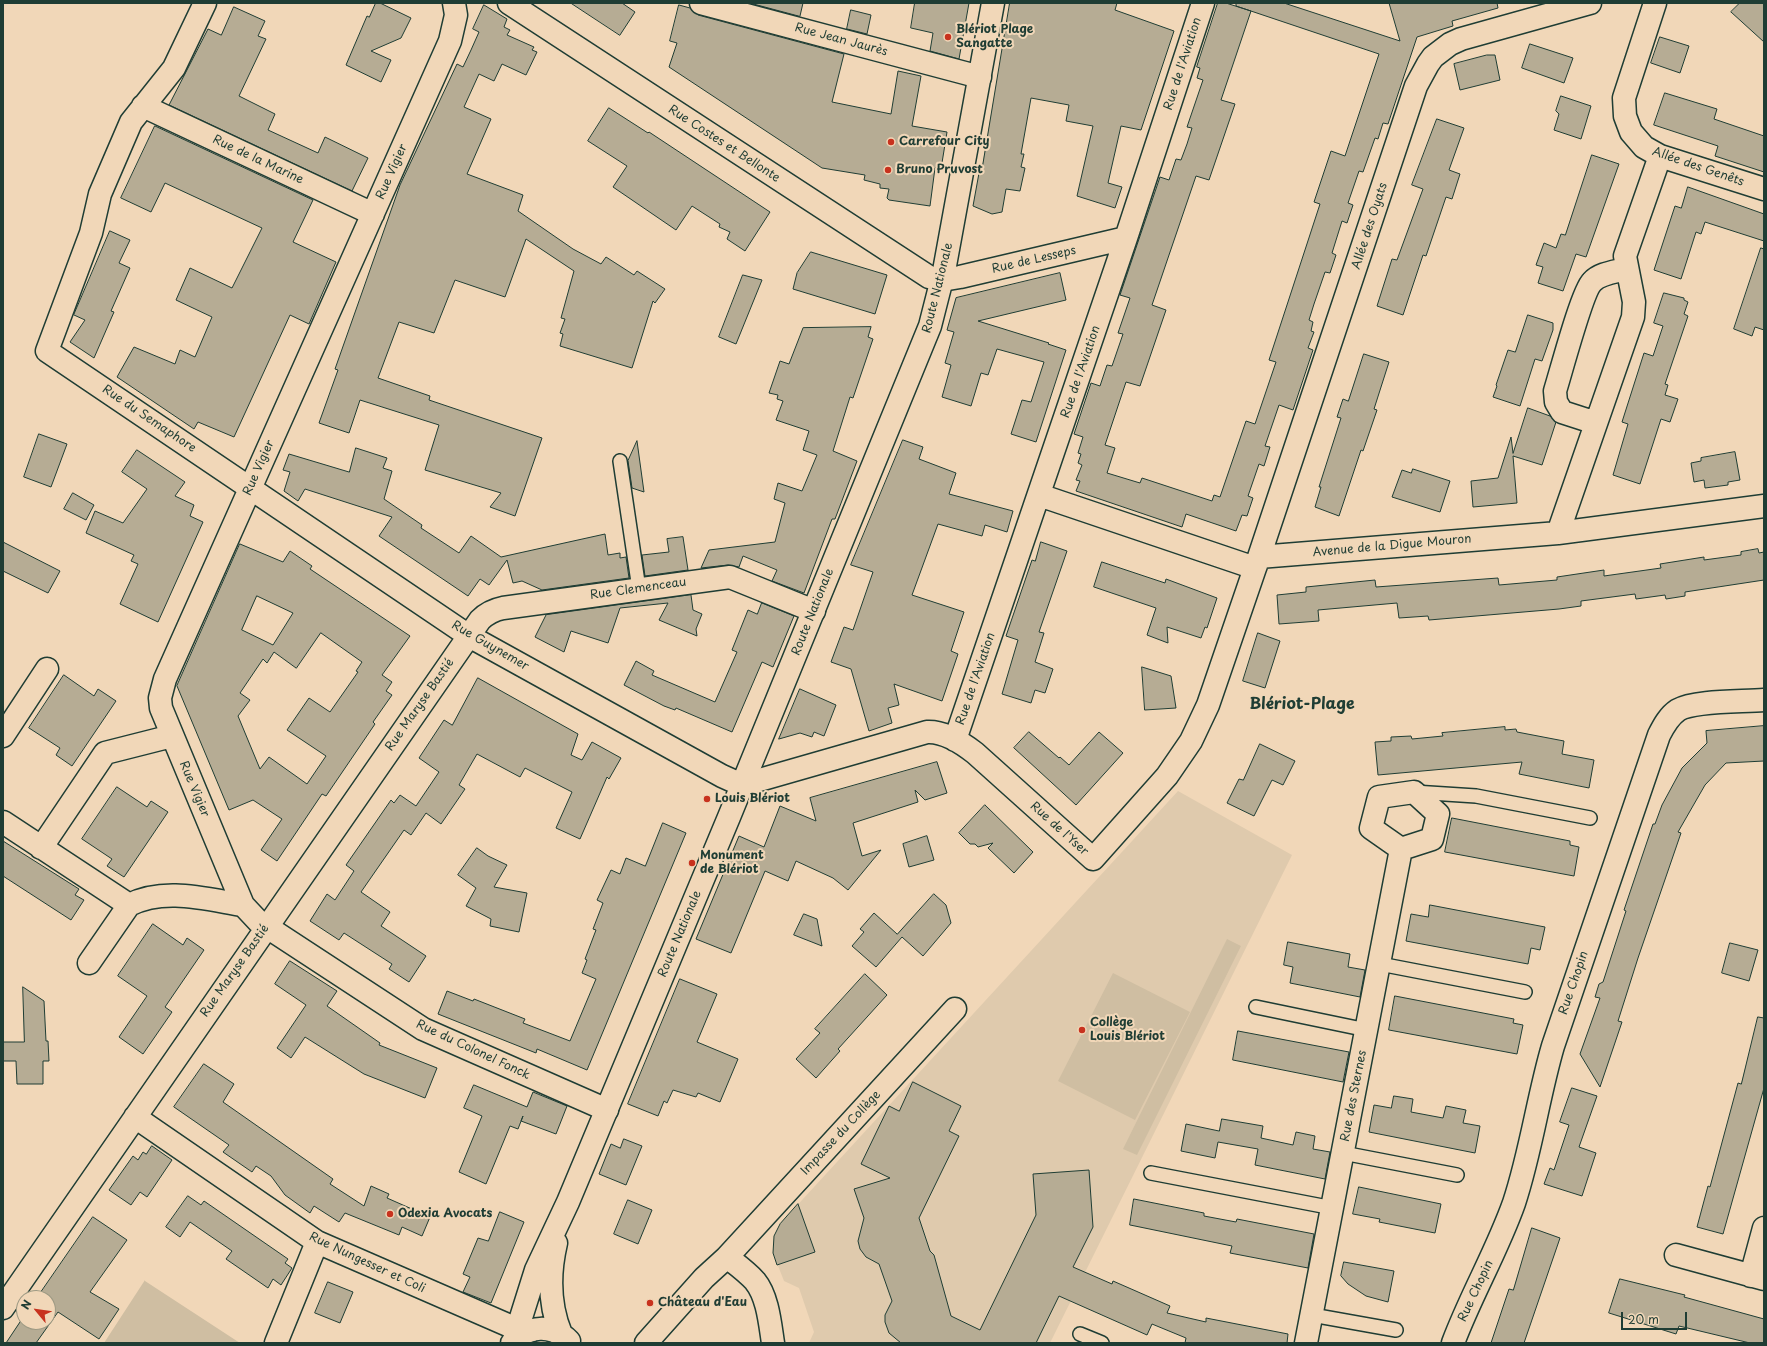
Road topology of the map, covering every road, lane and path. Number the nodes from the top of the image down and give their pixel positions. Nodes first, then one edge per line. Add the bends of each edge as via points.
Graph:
1 (205, 3) edge
2 (454, 3) edge
3 (509, 3) edge
4 (701, 3) edge
5 (993, 3) edge
6 (1202, 3) edge
7 (1590, 3) edge
8 (1655, 3) edge
9 (980, 77) junction
10 (143, 106) junction
11 (1660, 156) junction
12 (1764, 189) edge
13 (373, 214) junction
14 (1126, 238) junction
15 (1626, 269) junction
16 (942, 280) junction
17 (1596, 423) junction
18 (620, 460) dead end
19 (250, 487) junction
20 (1039, 495) junction
21 (1764, 506) edge
22 (1558, 533) junction
23 (1257, 562) junction
24 (639, 589) junction
25 (814, 611) junction
26 (469, 636) junction
27 (47, 669) dead end
28 (1764, 700) edge
29 (3, 736) edge
30 (172, 736) junction
31 (955, 740) junction
32 (742, 786) junction
33 (1414, 792) junction
34 (1590, 818) dead end
35 (3, 822) edge
36 (40, 848) junction
37 (1402, 849) junction
38 (129, 905) junction
39 (243, 905) junction
40 (266, 927) junction
41 (89, 963) dead end
42 (1380, 964) junction
43 (1525, 992) dead end
44 (1256, 1007) dead end
45 (955, 1009) dead end
46 (1367, 1030) junction
47 (606, 1110) junction
48 (135, 1117) junction
49 (1343, 1153) junction
50 (1151, 1173) dead end
51 (1457, 1175) dead end
52 (568, 1202) junction
53 (1333, 1208) junction
54 (1764, 1228) edge
55 (317, 1242) junction
56 (1676, 1255) dead end
57 (727, 1257) junction
58 (1758, 1278) edge
59 (3, 1308) edge
60 (1312, 1315) junction
61 (1396, 1330) dead end
62 (1080, 1334) dead end
63 (519, 1336) edge
64 (566, 1339) edge
65 (772, 1341) edge
66 (276, 1343) edge
67 (646, 1343) edge
68 (1102, 1343) edge
69 (1306, 1343) edge
70 (1453, 1343) edge

1 - 10 street via 174,68
2 - 13 street, Rue Vigier via 456,14 450,41
3 - 16 street, Rue Costes et Bellonte via 921,273
4 - 9 street, Rue Jean Jaurès
5 - 9 street, Route Nationale
6 - 14 street, Rue de l'Aviation
7 - 23 street, Allée des Oyats via 1461,39 1434,57 1422,74
8 - 11 street, Allée des Genêts via 1623,107 1627,124 1637,141
9 - 16 street, Route Nationale
10 - 13 street, Rue de la Marine
10 - 19 street, Rue du Semaphore via 131,122 100,194 91,233 47,351
11 - 12 street, Allée des Genêts
11 - 15 street via 1627,248
13 - 19 street, Rue Vigier
14 - 16 street, Rue de Lesseps
14 - 20 street, Rue de l'Aviation
15 - 17 street via 1634,309
15 - 17 street via 1597,277 1590,283 1555,391 1556,402 1562,412
16 - 25 street, Route Nationale via 924,342
17 - 22 street
18 - 24 lane
19 - 26 street, Rue Guynemer
19 - 30 street, Rue Vigier via 162,689 161,708
20 - 23 street, Avenue de la Digue Mouron
20 - 31 street, Rue de l'Aviation
21 - 22 street, Avenue de la Digue Mouron
22 - 23 street, Avenue de la Digue Mouron
23 - 31 street, Rue de l'Yser via 1208,705 1191,741 1167,776 1093,859 974,753
24 - 25 street, Rue Clemenceau via 730,577
24 - 26 street, Rue Clemenceau via 496,609 480,620
25 - 32 street, Route Nationale
26 - 32 street, Rue Guynemer
26 - 40 street, Rue Maryse Bastié
27 - 29 street
28 - 70 street, Rue Chopin via 1701,704 1679,710 1671,716 1659,734 1553,1046 1514,1203
30 - 36 street via 105,753
30 - 39 street, Rue Vigier
31 - 32 street, Rue de l'Yser via 940,733 926,732
32 - 47 street, Route Nationale
33 - 34 lane via 1476,796
33 - 37 street via 1438,814 1432,839
33 - 37 street via 1379,797 1371,828
35 - 36 street
36 - 38 street
37 - 42 street, Rue des Sternes
38 - 39 street via 162,895
38 - 41 street
39 - 40 street, Rue Vigier
40 - 47 street, Rue du Colonel Fonck via 423,1029
40 - 48 street, Rue Maryse Bastié
42 - 43 lane
42 - 46 street, Rue des Sternes
44 - 46 lane
45 - 57 street, Impasse du Collège
46 - 49 street, Rue des Sternes
47 - 52 street, Route Nationale
48 - 55 street, Rue Nungesser et Coli
48 - 59 street, Rue Maryse Bastié
49 - 51 lane
49 - 53 street, Rue des Sternes
50 - 53 lane
52 - 63 street, Route Nationale via 536,1270
52 - 64 street, Route Nationale via 551,1270 553,1306
53 - 60 street, Rue des Sternes
54 - 58 street
55 - 63 street, Rue Nungesser et Coli
55 - 66 street
56 - 58 street
57 - 65 street via 756,1282 764,1298
57 - 67 street, Impasse du Collège via 704,1278
60 - 61 lane
60 - 69 street, Rue des Sternes
62 - 68 lane
63 - 64 street, Rue Nungesser et Coli via 544,1329

